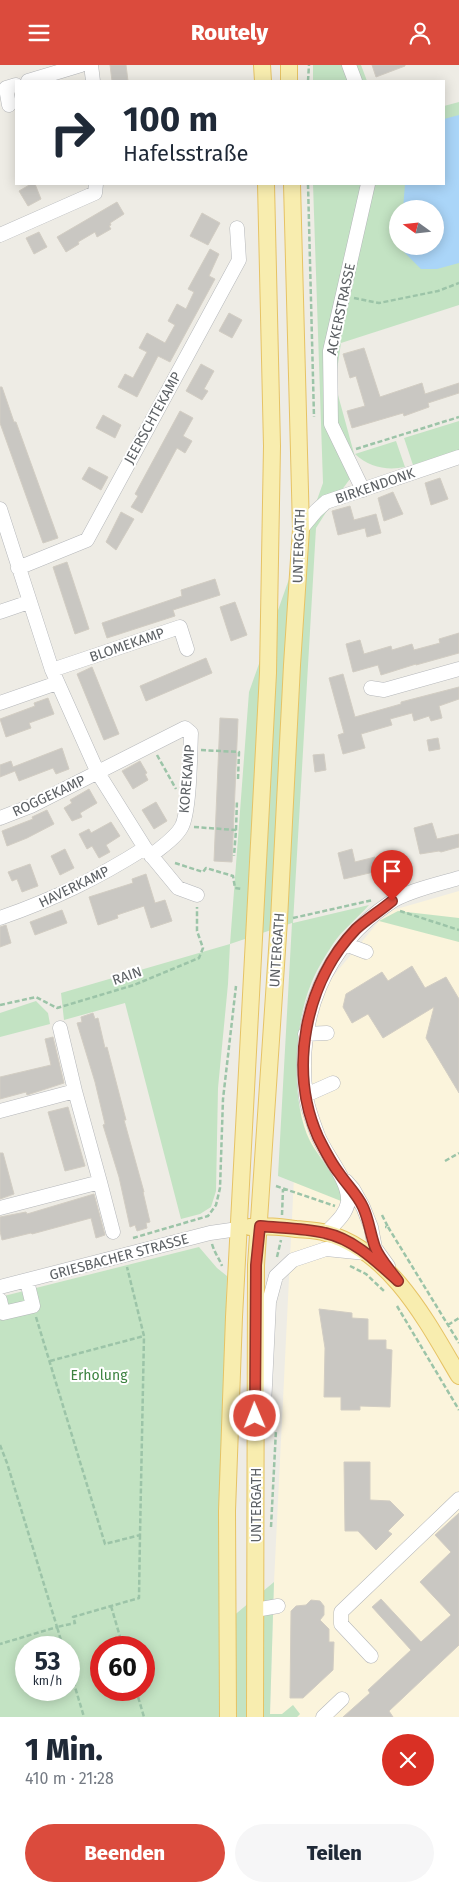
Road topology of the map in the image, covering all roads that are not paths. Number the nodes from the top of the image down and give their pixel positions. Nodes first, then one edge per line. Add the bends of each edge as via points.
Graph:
1 (81, 65) edge
2 (91, 65) edge
3 (262, 65) edge
4 (289, 65) edge
5 (349, 65) edge
6 (36, 80) edge
7 (93, 80) edge
8 (262, 80) edge
9 (289, 80) edge
10 (355, 80) edge
11 (15, 85) edge
12 (9, 105) dead end
13 (96, 185) edge
14 (266, 185) edge
15 (292, 185) edge
16 (368, 185) edge
17 (237, 228) dead end
18 (0, 235) edge
19 (459, 457) edge
20 (363, 490) junction
21 (0, 509) edge
22 (301, 529) junction
23 (7, 555) edge
24 (18, 568) junction
25 (29, 602) junction
26 (0, 612) edge
27 (187, 649) dead end
28 (459, 669) edge
29 (54, 677) junction
30 (371, 689) dead end
31 (0, 703) edge
32 (98, 773) junction
33 (0, 818) edge
34 (148, 852) junction
35 (459, 878) edge
36 (197, 895) road end
37 (0, 918) edge
38 (345, 944) junction
39 (366, 952) dead end
40 (60, 1027) dead end
41 (327, 1033) dead end
42 (305, 1034) junction
43 (333, 1083) dead end
44 (76, 1091) junction
45 (306, 1095) junction
46 (0, 1111) edge
47 (339, 1173) junction
48 (100, 1183) junction
49 (0, 1208) edge
50 (260, 1226) junction
51 (238, 1229) junction
52 (113, 1232) dead end
53 (326, 1233) junction
54 (366, 1253) junction
55 (27, 1281) junction
56 (398, 1281) junction
57 (0, 1287) edge
58 (0, 1300) edge
59 (459, 1376) edge
60 (459, 1499) edge
61 (278, 1606) dead end
62 (261, 1609) junction
63 (371, 1656) dead end
64 (342, 1699) dead end
65 (228, 1717) edge
66 (256, 1717) edge
67 (323, 1717) edge

1 - 6 street
2 - 7 street
3 - 8 main road
4 - 9 main road
5 - 10 street
11 - 12 street via 6,88
13 - 18 street via 95,193
14 - 51 main road, UNTERGATH via 272,446 268,673
15 - 22 main road, UNTERGATH
16 - 20 street, ACKERSTRASSE via 330,351 332,425
17 - 24 street, JEERSCHTEKAMP via 239,260 87,540
19 - 20 street, BIRKENDONK
20 - 22 street, BIRKENDONK via 326,502
21 - 23 street
22 - 50 main road, UNTERGATH
23 - 24 street
24 - 25 street
25 - 26 street
25 - 29 street
27 - 29 street, BLOMEKAMP via 180,627
28 - 30 street via 384,690
29 - 31 street
29 - 32 street
32 - 33 street, ROGGEKAMP
32 - 34 street
32 - 34 street, KOREKAMP via 185,728 191,733 182,826 176,834
34 - 36 street via 178,888
34 - 37 street, HAVERKAMP via 67,893
35 - 38 street via 392,901 356,929
38 - 39 street
38 - 42 street via 322,981 311,1007
40 - 44 street, GRIESBACHER STRASSE
41 - 42 street
42 - 45 street via 303,1065
43 - 45 street
44 - 46 street
44 - 48 street, GRIESBACHER STRASSE
45 - 47 street via 318,1136
47 - 53 street via 348,1202 345,1212
47 - 56 street via 363,1207 375,1248
48 - 49 street
48 - 52 street, GRIESBACHER STRASSE
50 - 51 main road
50 - 53 main road
50 - 66 main road, UNTERGATH via 256,1265
51 - 55 street, GRIESBACHER STRASSE via 210,1233
51 - 65 main road, UNTERGATH via 228,1511
53 - 54 main road
54 - 56 main road
54 - 62 street via 326,1249 293,1260 276,1276 269,1302 264,1398
55 - 57 street, GRIESBACHER STRASSE
55 - 58 street via 33,1306 3,1313
56 - 59 main road
60 - 63 street via 341,1612 341,1625
61 - 62 street
62 - 66 street via 261,1696
64 - 67 street

